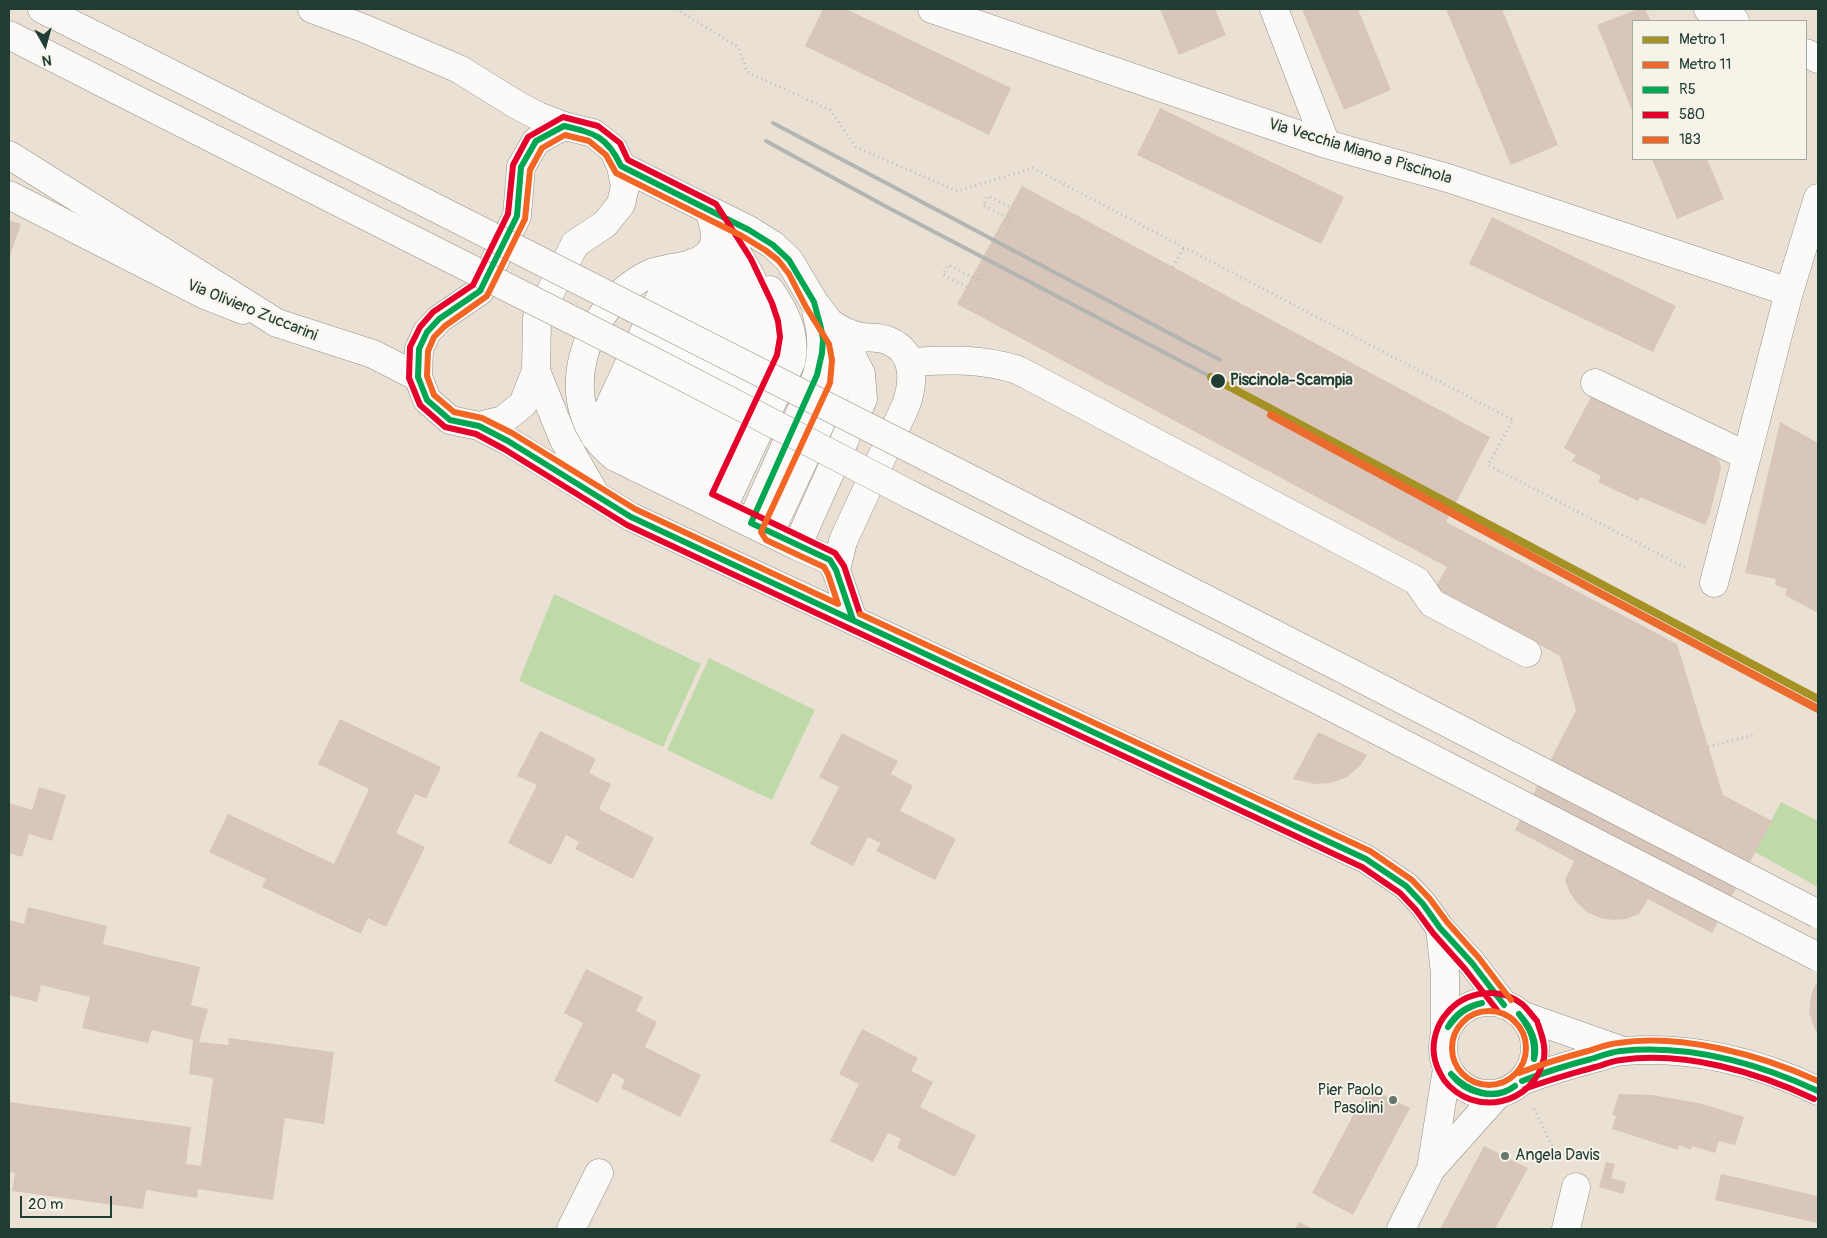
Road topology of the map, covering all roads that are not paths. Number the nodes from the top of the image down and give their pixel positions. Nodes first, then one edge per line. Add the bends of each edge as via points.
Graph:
1 (42, 9) edge
2 (312, 9) edge
3 (932, 9) edge
4 (1274, 9) edge
5 (1708, 9) edge
6 (1733, 20) edge
7 (9, 35) edge
8 (564, 126) junction
9 (1326, 144) junction
10 (9, 155) edge
11 (621, 166) junction
12 (9, 195) edge
13 (1817, 206) edge
14 (711, 239) junction
15 (1788, 292) junction
16 (822, 313) junction
17 (277, 323) junction
18 (841, 348) junction
19 (909, 362) junction
20 (536, 371) junction
21 (418, 377) junction
22 (1595, 383) dead end
23 (479, 426) junction
24 (595, 437) junction
25 (1747, 456) junction
26 (668, 483) junction
27 (596, 496) junction
28 (761, 528) junction
29 (797, 546) junction
30 (836, 570) junction
31 (1714, 583) road end
32 (853, 620) junction
33 (1527, 653) dead end
34 (1818, 914) edge
35 (1440, 928) junction
36 (1818, 957) edge
37 (1513, 1010) junction
38 (1445, 1031) junction
39 (1623, 1051) junction
40 (1447, 1069) junction
41 (1522, 1081) junction
42 (1818, 1091) edge
43 (1498, 1094) junction
44 (1431, 1169) junction
45 (600, 1173) dead end
46 (1576, 1187) dead end
47 (571, 1229) edge
48 (1401, 1229) edge
49 (1566, 1229) edge

1 - 34 main road, bridge via 1349,672
2 - 8 main road via 459,69 517,105
3 - 9 main road, Via Vecchia Miano a Piscinola
4 - 9 main road
5 - 6 main road
7 - 36 main road, bridge
8 - 11 main road via 593,133 613,149
8 - 21 main road via 536,141 526,158 521,167 517,216 480,291 439,319 427,332 419,349
9 - 15 main road, Via Vecchia Miano a Piscinola via 1451,179
10 - 17 main road
11 - 14 main road
11 - 20 main road via 625,186 621,204 605,224 575,244 537,318
12 - 17 main road, Via Oliviero Zuccarini via 205,295
13 - 15 main road
14 - 16 main road via 773,245 789,260
14 - 24 main road via 661,296
14 - 24 main road via 636,282 602,314 590,335 580,379 582,414
14 - 26 main road via 692,295
14 - 26 main road via 732,282 731,315
14 - 26 main road via 744,264 769,323 768,351
15 - 25 main road
16 - 18 main road
16 - 19 main road via 842,331 888,341 901,348
16 - 28 main road via 823,339 817,375
17 - 21 main road, Via Oliviero Zuccarini via 373,354
18 - 28 main road via 838,386
18 - 29 main road via 854,360 861,374 863,399
19 - 30 main road via 913,376 906,405 843,541
19 - 33 main road via 971,360 1018,370 1417,581 1432,604
20 - 23 main road via 522,404 503,420
20 - 27 main road via 563,438
21 - 23 main road via 427,400 450,420
22 - 25 main road
23 - 27 main road
24 - 26 main road via 603,448
25 - 31 main road
26 - 28 main road
27 - 32 main road via 631,517
28 - 29 main road
29 - 30 main road via 830,560
30 - 32 main road
32 - 35 main road via 1366,859 1406,886
35 - 37 main road
35 - 38 main road via 1445,974
37 - 38 main road via 1490,1002 1476,1004 1462,1010
37 - 39 main road
37 - 41 main road via 1530,1027 1534,1041 1535,1056
38 - 40 main road via 1442,1044
39 - 41 main road via 1556,1068
39 - 42 main road via 1716,1056 1782,1076
40 - 43 main road via 1468,1090
40 - 44 main road
41 - 43 main road
43 - 44 main road
44 - 48 main road
45 - 47 main road
46 - 49 main road

